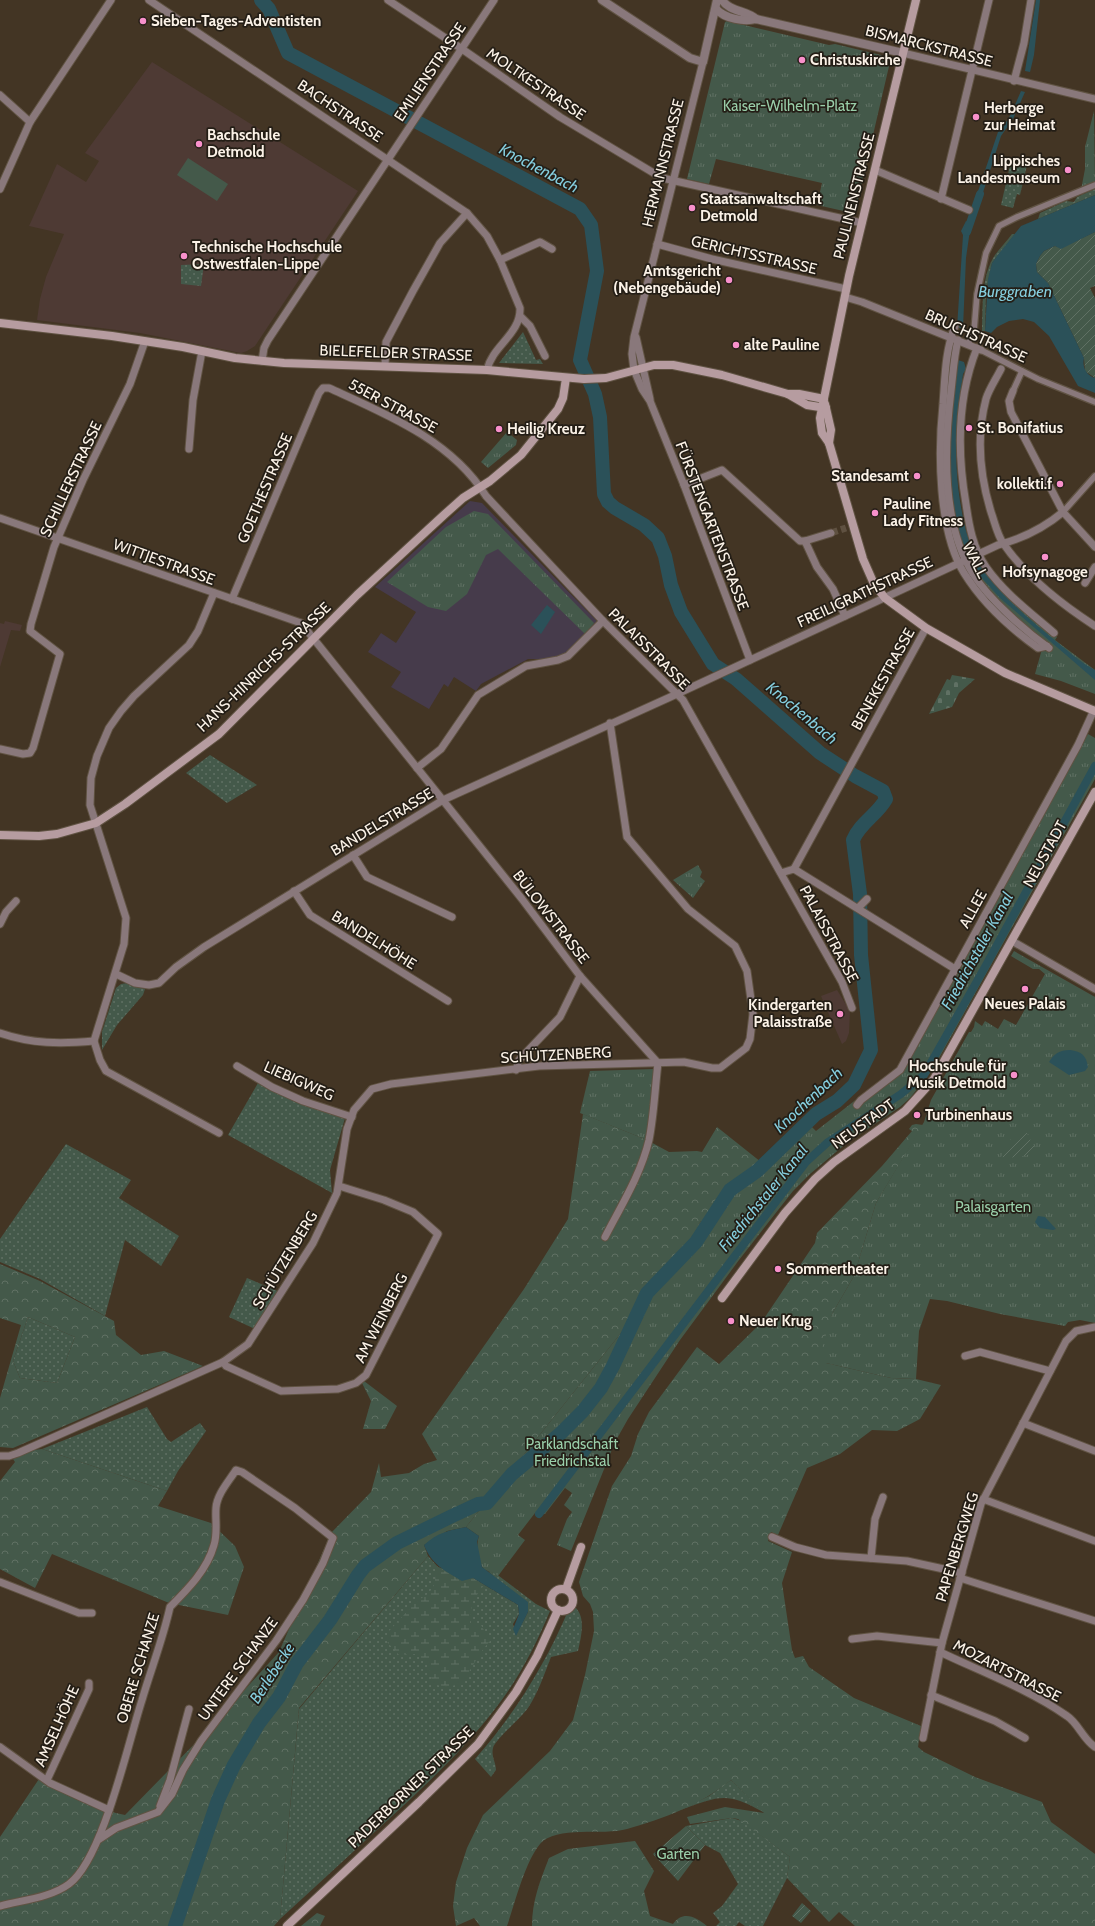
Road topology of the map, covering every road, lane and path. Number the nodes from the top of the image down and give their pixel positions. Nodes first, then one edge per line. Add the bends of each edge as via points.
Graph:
1 (111, 0) edge
2 (149, 0) edge
3 (388, 0) edge
4 (494, 0) edge
5 (602, 0) edge
6 (717, 0) edge
7 (722, 0) edge
8 (916, 0) edge
9 (989, 0) edge
10 (1031, 0) edge
11 (716, 9) junction
12 (756, 19) junction
13 (462, 48) junction
14 (903, 53) junction
15 (703, 62) junction
16 (972, 70) junction
17 (1014, 80) junction
18 (0, 95) edge
19 (1095, 99) edge
20 (30, 122) junction
21 (388, 159) junction
22 (875, 170) junction
23 (674, 180) junction
24 (1095, 185) edge
25 (0, 189) edge
26 (941, 199) junction
27 (969, 210) dead end
28 (467, 213) junction
29 (862, 223) junction
30 (657, 244) junction
31 (552, 249) dead end
32 (500, 260) junction
33 (846, 293) junction
34 (520, 316) junction
35 (0, 323) edge
36 (955, 326) dead end
37 (954, 338) junction
38 (146, 341) junction
39 (968, 344) junction
40 (979, 349) junction
41 (202, 351) junction
42 (544, 356) dead end
43 (262, 362) junction
44 (1004, 362) junction
45 (385, 366) junction
46 (638, 369) junction
47 (1001, 369) joint
48 (488, 370) junction
49 (1022, 371) junction
50 (566, 378) junction
51 (323, 388) joint
52 (1013, 391) joint
53 (788, 394) junction
54 (824, 399) junction
55 (1095, 402) edge
56 (825, 408) junction
57 (189, 449) dead end
58 (1095, 476) edge
59 (684, 485) junction
60 (481, 488) junction
61 (1063, 512) junction
62 (0, 518) edge
63 (831, 533) tunnel mouth
64 (58, 538) junction
65 (805, 541) junction
66 (1004, 543) junction
67 (1095, 547) edge
68 (978, 554) junction
69 (964, 560) junction
70 (1095, 568) edge
71 (1085, 583) dead end
72 (214, 593) junction
73 (885, 598) junction
74 (232, 599) junction
75 (845, 616) junction
76 (603, 621) junction
77 (1095, 626) edge
78 (926, 628) junction
79 (1054, 633) dead end
80 (314, 638) junction
81 (1049, 648) dead end
82 (750, 660) junction
83 (677, 694) junction
84 (1095, 711) edge
85 (610, 723) junction
86 (0, 749) edge
87 (418, 768) junction
88 (1095, 792) edge
89 (443, 800) junction
90 (96, 823) junction
91 (0, 835) edge
92 (353, 855) junction
93 (794, 869) junction
94 (781, 872) junction
95 (294, 891) junction
96 (867, 899) dead end
97 (16, 901) dead end
98 (857, 908) junction
99 (452, 917) dead end
100 (0, 924) edge
101 (1012, 941) junction
102 (955, 969) junction
103 (116, 974) junction
104 (580, 976) junction
105 (1095, 989) edge
106 (448, 1001) dead end
107 (852, 1008) dead end
108 (0, 1033) edge
109 (94, 1041) junction
110 (658, 1063) junction
111 (237, 1066) dead end
112 (516, 1070) junction
113 (857, 1105) dead end
114 (352, 1117) junction
115 (219, 1133) dead end
116 (339, 1186) junction
117 (605, 1237) dead end
118 (722, 1298) dead end
119 (1095, 1327) edge
120 (966, 1356) dead end
121 (224, 1362) junction
122 (1050, 1371) junction
123 (1023, 1422) junction
124 (1095, 1451) edge
125 (0, 1456) edge
126 (882, 1497) dead end
127 (983, 1499) junction
128 (772, 1537) dead end
129 (333, 1538) joint
130 (1095, 1541) edge
131 (581, 1547) dead end
132 (871, 1558) junction
133 (961, 1575) junction
134 (0, 1582) edge
135 (566, 1589) junction
136 (558, 1610) junction
137 (92, 1613) dead end
138 (1095, 1621) edge
139 (852, 1639) dead end
140 (942, 1643) junction
141 (940, 1652) junction
142 (89, 1683) dead end
143 (931, 1695) junction
144 (190, 1710) dead end
145 (923, 1738) dead end
146 (1025, 1738) dead end
147 (0, 1747) edge
148 (1095, 1747) edge
149 (47, 1780) junction
150 (109, 1810) junction
151 (158, 1812) junction
152 (98, 1840) junction
153 (0, 1906) edge
154 (287, 1926) edge

1 - 20 street
2 - 21 street, BACHSTRASSE
3 - 13 street, MOLTKESTRASSE
4 - 13 street, EMILIENSTRASSE
5 - 15 street via 690,58
6 - 11 street, HERMANNSTRASSE
7 - 12 street, BISMARCKSTRASSE via 732,9 750,14
8 - 14 main road, PAULINENSTRASSE
9 - 16 street
10 - 17 street via 1024,43
11 - 12 street, BISMARCKSTRASSE via 726,16 749,21
11 - 15 street, HERMANNSTRASSE
12 - 14 street, BISMARCKSTRASSE
13 - 21 street, EMILIENSTRASSE
13 - 23 street, MOLTKESTRASSE via 560,117 662,178
14 - 16 street, BISMARCKSTRASSE
14 - 22 main road, PAULINENSTRASSE
15 - 23 street, HERMANNSTRASSE
16 - 17 street, BISMARCKSTRASSE
16 - 26 street
17 - 19 street, BISMARCKSTRASSE
18 - 20 street
20 - 25 street
21 - 28 street, BACHSTRASSE
21 - 43 street, EMILIENSTRASSE via 268,340
22 - 26 street
22 - 29 main road, PAULINENSTRASSE
23 - 29 street, MOLTKESTRASSE
23 - 30 street, HERMANNSTRASSE
24 - 39 street via 999,226 986,253 977,294 974,331
26 - 27 street
28 - 32 street, BACHSTRASSE via 488,236
28 - 45 street via 440,243 413,291 386,342
29 - 33 main road, PAULINENSTRASSE
30 - 33 street, GERICHTSSTRASSE
30 - 46 street, HERMANNSTRASSE via 635,333 632,354
31 - 32 street via 540,242
32 - 34 street, BACHSTRASSE via 520,308
33 - 37 street, BRUCHSTRASSE via 862,302
33 - 54 main road, PAULINENSTRASSE
34 - 42 street via 530,326
34 - 48 street via 517,326 490,361
35 - 38 main road, BIELEFELDER STRASSE
36 - 37 street, WALL
37 - 39 street, BRUCHSTRASSE
37 - 69 street, WALL via 943,449 944,501 949,535
38 - 41 main road, BIELEFELDER STRASSE
38 - 64 street, SCHILLERSTRASSE via 130,384
39 - 40 street, BRUCHSTRASSE
40 - 44 street, BRUCHSTRASSE
40 - 68 street via 969,368 959,448 970,531
41 - 43 main road, BIELEFELDER STRASSE
41 - 57 street via 193,400
43 - 45 main road, BIELEFELDER STRASSE
44 - 47 street
44 - 49 street, BRUCHSTRASSE
45 - 48 main road, BIELEFELDER STRASSE
46 - 50 main road, BIELEFELDER STRASSE via 618,376 596,379
46 - 53 main road, BIELEFELDER STRASSE via 663,365 694,369
46 - 59 street, FÜRSTENGARTENSTRASSE via 642,389 650,401
47 - 66 street via 986,397 980,464 984,490 997,532
48 - 50 main road, BIELEFELDER STRASSE
49 - 52 street
49 - 55 street, BRUCHSTRASSE
50 - 60 main road, HANS-HINRICHS-STRASSE via 561,404 551,420 520,455
51 - 60 street, 55ER STRASSE via 336,391 425,436 468,473
51 - 74 street, GOETHESTRASSE
52 - 61 street via 1009,401 1011,412
53 - 54 main road, BIELEFELDER STRASSE
53 - 56 main road, BIELEFELDER STRASSE via 804,404
54 - 56 main road, PAULINENSTRASSE
56 - 73 main road, PAULINENSTRASSE via 820,422 822,432 829,443 849,527 874,584
58 - 61 street
59 - 65 street via 722,470 796,538
59 - 82 street, FÜRSTENGARTENSTRASSE
60 - 76 street, PALAISSTRASSE via 543,560
60 - 80 main road, HANS-HINRICHS-STRASSE via 463,498 445,514
61 - 66 street, FREILIGRATHSTRASSE via 1052,521
61 - 67 street
62 - 64 street, WITTJESTRASSE
63 - 65 street
64 - 72 street, WITTJESTRASSE
64 - 86 street, SCHILLERSTRASSE via 30,631 60,654 30,753
65 - 75 street via 821,574 833,589
66 - 68 street, FREILIGRATHSTRASSE
66 - 77 street via 1042,587
68 - 69 street, FREILIGRATHSTRASSE
68 - 79 street via 999,583
69 - 73 street, FREILIGRATHSTRASSE
69 - 81 street, WALL via 975,589 995,611 1038,648
70 - 71 street
72 - 74 street, WITTJESTRASSE
72 - 90 street via 190,645 134,696 109,728 91,778 90,805
73 - 75 street, FREILIGRATHSTRASSE
73 - 78 main road, PAULINENSTRASSE
74 - 80 street, WITTJESTRASSE via 301,623
75 - 82 street, FREILIGRATHSTRASSE
76 - 83 street, PALAISSTRASSE
76 - 87 street via 568,656 526,666 478,695 441,749
78 - 84 main road, PAULINENSTRASSE via 1005,673
78 - 93 street, BENEKESTRASSE
80 - 87 street, BÜLOWSTRASSE
80 - 90 main road, HANS-HINRICHS-STRASSE via 219,734
82 - 83 street, FREILIGRATHSTRASSE
83 - 85 street, BANDELSTRASSE
83 - 94 street, PALAISSTRASSE via 683,700
84 - 102 street, ALLEE
85 - 89 street, BANDELSTRASSE
85 - 110 street, SCHÜTZENBERG via 627,837 688,909 735,946 746,971 753,1014 750,1039 746,1048 720,1068 684,1062
87 - 89 street, BÜLOWSTRASSE
88 - 101 main road, NEUSTADT
89 - 92 street, BANDELSTRASSE
89 - 104 street, BÜLOWSTRASSE
90 - 91 main road, HANS-HINRICHS-STRASSE via 57,834
90 - 103 street via 126,918 124,944
92 - 95 street, BANDELSTRASSE
92 - 99 street via 367,877
93 - 94 street, PALAISSTRASSE
93 - 98 street, PALAISSTRASSE
94 - 107 street, PALAISSTRASSE via 842,982
95 - 103 street, BANDELSTRASSE via 204,947 159,983 135,983
95 - 106 street, BANDELHÖHE via 310,915
96 - 98 street
97 - 100 street
98 - 102 street, PALAISSTRASSE
101 - 105 street
101 - 118 main road, NEUSTADT via 934,1079 904,1111 815,1179 785,1213
102 - 113 street, ALLEE via 900,1070
103 - 109 street
104 - 110 street, BÜLOWSTRASSE
104 - 112 street via 560,1017 519,1060
108 - 109 street via 28,1041 60,1044
109 - 115 street via 106,1071
110 - 112 street, SCHÜTZENBERG via 539,1066
110 - 117 street via 645,1153 639,1171
111 - 114 street, LIEBIGWEG via 272,1088
112 - 114 street, SCHÜTZENBERG via 382,1086 372,1089 365,1096
114 - 116 street, SCHÜTZENBERG via 347,1129
116 - 121 street, SCHÜTZENBERG via 313,1243 265,1319 248,1344
116 - 121 street, AM WEINBERG via 413,1212 438,1234 366,1375 356,1383 338,1389 281,1392 226,1366
119 - 122 street, PAPENBERGWEG via 1073,1333 1059,1351
120 - 122 street via 980,1352
121 - 125 street, SCHÜTZENBERG via 18,1453
122 - 123 street, PAPENBERGWEG
123 - 124 street
123 - 127 street, PAPENBERGWEG
126 - 132 street via 875,1519
127 - 130 street
127 - 133 street, PAPENBERGWEG
128 - 132 street via 795,1547 826,1555
129 - 150 street, OBERE SCHANZE via 296,1508 236,1470 216,1506 216,1536 211,1555 192,1585 170,1607
129 - 151 street, UNTERE SCHANZE via 303,1600 276,1641 201,1741 172,1794
131 - 135 main road
132 - 133 street via 907,1560
133 - 138 street
133 - 140 street, PAPENBERGWEG
134 - 137 street via 79,1613
135 - 136 main road via 572,1597 572,1604 568,1609
135 - 136 main road via 556,1590 551,1595 551,1602
136 - 154 main road, PADERBORNER STRASSE via 537,1656 516,1692 478,1744
139 - 140 street via 877,1636
140 - 141 street, PAPENBERGWEG
141 - 143 street, PAPENBERGWEG
141 - 148 street, MOZARTSTRASSE via 1026,1692 1068,1717 1086,1741
142 - 149 street, AMSELHÖHE via 89,1689
143 - 145 street, PAPENBERGWEG
143 - 146 street via 995,1721
144 - 151 street, UNTERE SCHANZE
147 - 149 street
149 - 150 street via 58,1788
150 - 152 street, OBERE SCHANZE
151 - 152 street via 116,1828
152 - 153 street via 82,1872 69,1884 51,1893

